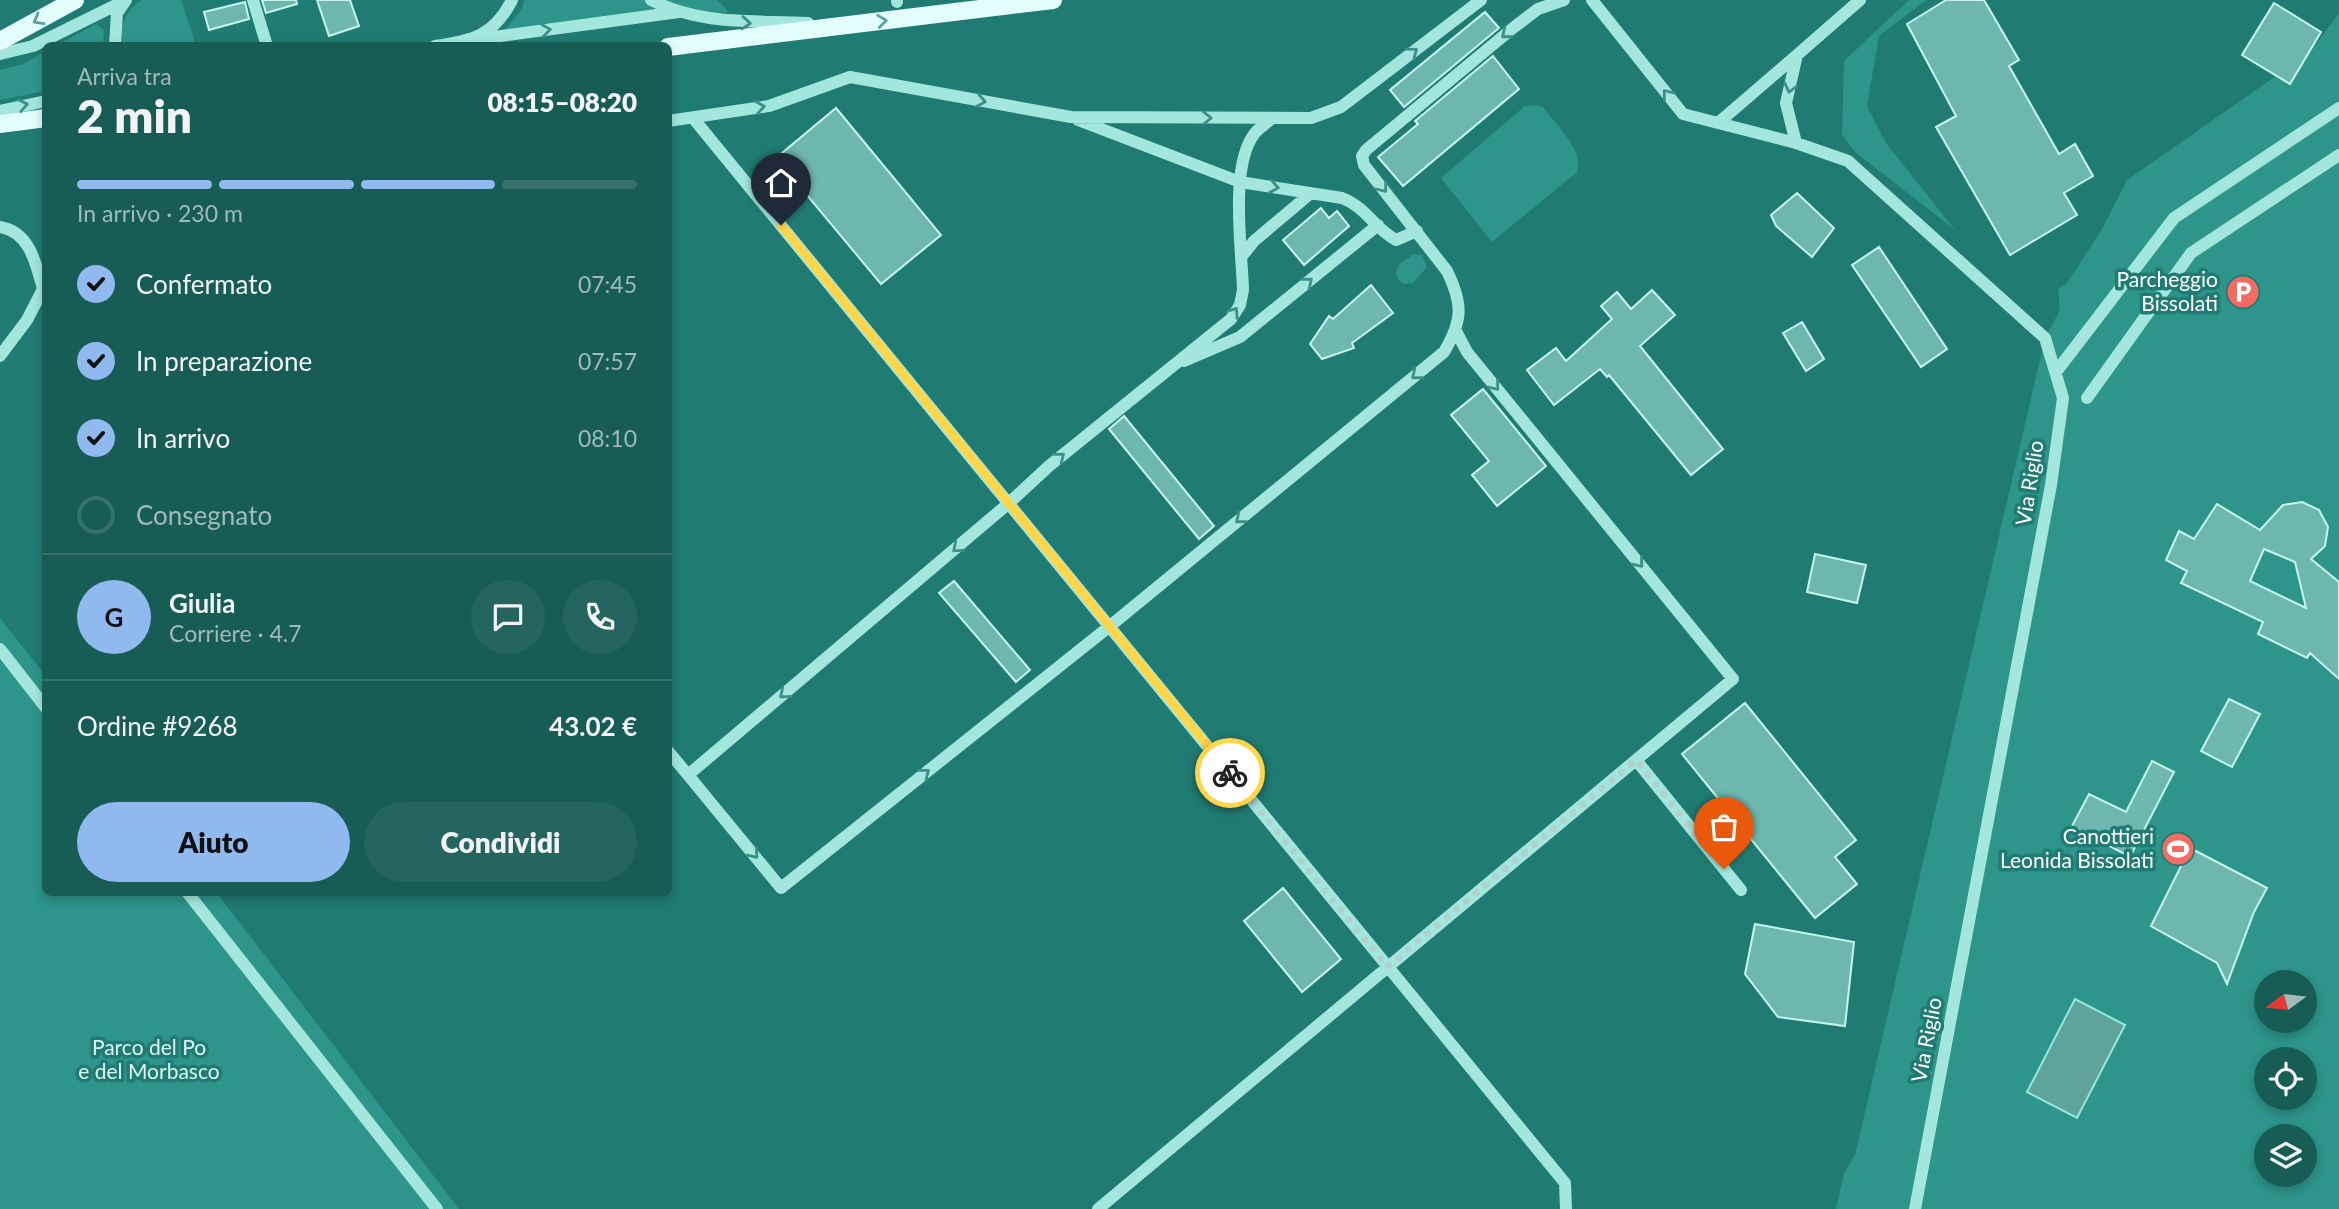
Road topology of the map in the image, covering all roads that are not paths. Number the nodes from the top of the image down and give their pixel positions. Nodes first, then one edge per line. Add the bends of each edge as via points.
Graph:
1 (75, 0) edge
2 (125, 0) edge
3 (253, 0) edge
4 (512, 0) edge
5 (651, 0) edge
6 (1053, 0) edge
7 (1481, 0) edge
8 (1564, 0) edge
9 (1592, 0) edge
10 (1860, 0) edge
11 (678, 12) junction
12 (841, 25) junction
13 (478, 39) junction
14 (0, 41) edge
15 (115, 42) edge
16 (266, 42) edge
17 (460, 42) edge
18 (672, 46) edge
19 (0, 54) edge
20 (1797, 55) junction
21 (42, 102) edge
22 (2339, 108) edge
23 (0, 111) edge
24 (1071, 117) junction
25 (693, 118) junction
26 (1272, 118) junction
27 (42, 119) edge
28 (672, 121) edge
29 (1718, 123) junction
30 (0, 124) edge
31 (1796, 143) junction
32 (2339, 155) edge
33 (1240, 182) junction
34 (1311, 193) junction
35 (1378, 225) junction
36 (0, 227) edge
37 (1417, 231) junction
38 (42, 248) edge
39 (32, 250) junction
40 (1242, 257) junction
41 (42, 285) edge
42 (42, 291) edge
43 (1456, 331) junction
44 (0, 356) edge
45 (1168, 368) junction
46 (2056, 372) junction
47 (2087, 398) dead end
48 (1009, 503) junction
49 (1110, 626) junction
50 (0, 649) edge
51 (42, 703) edge
52 (672, 756) edge
53 (1636, 760) junction
54 (688, 775) junction
55 (1741, 890) dead end
56 (190, 896) edge
57 (1387, 967) junction
58 (437, 1209) edge
59 (1098, 1209) edge
60 (1566, 1209) edge
61 (1914, 1209) edge

1 -> 14 main road
2 - 15 street via 117,13
2 - 19 street via 33,46
3 - 16 street
4 - 13 street
5 - 11 street
12 -> 6 main road
26 -> 7 street via 1311,118 1341,107
8 -> 37 street via 1538,9 1366,150 1364,164
29 -> 9 street, Via Riglio via 1683,114
10 - 20 street
11 -> 12 street via 726,21
13 -> 11 street
12 - 18 main road
13 - 17 street
20 - 29 street
20 -> 31 street via 1786,103
23 -> 21 street
22 - 46 street via 2174,218
25 -> 24 street via 769,106 850,77
24 -> 26 street
24 - 33 street
25 - 28 street
25 - 48 street
26 - 33 street via 1255,133
27 - 30 main road
29 - 31 street, Via Riglio
31 - 46 street, Via Riglio via 1848,161 2045,338
32 - 47 street via 2191,253
33 -> 34 street
33 - 40 street
34 - 35 street via 1358,204
34 - 40 street via 1254,241
35 - 37 street via 1396,240
45 -> 35 street via 1240,337
36 - 39 street via 9,229
37 - 43 street via 1456,290 1460,311
38 - 39 street
39 - 41 street
45 -> 40 street via 1235,312 1243,290
42 - 44 street
43 -> 49 street via 1444,352
43 -> 53 street via 1467,352 1733,679
48 -> 45 street
46 - 61 street, Via Riglio via 2063,398 2051,485
48 - 49 street
48 -> 54 street
54 -> 49 street via 781,888
49 - 57 street
50 - 51 street
52 - 54 street
53 - 55 street
53 - 57 street
56 - 58 street
57 - 59 street
57 - 60 street via 1566,1184

